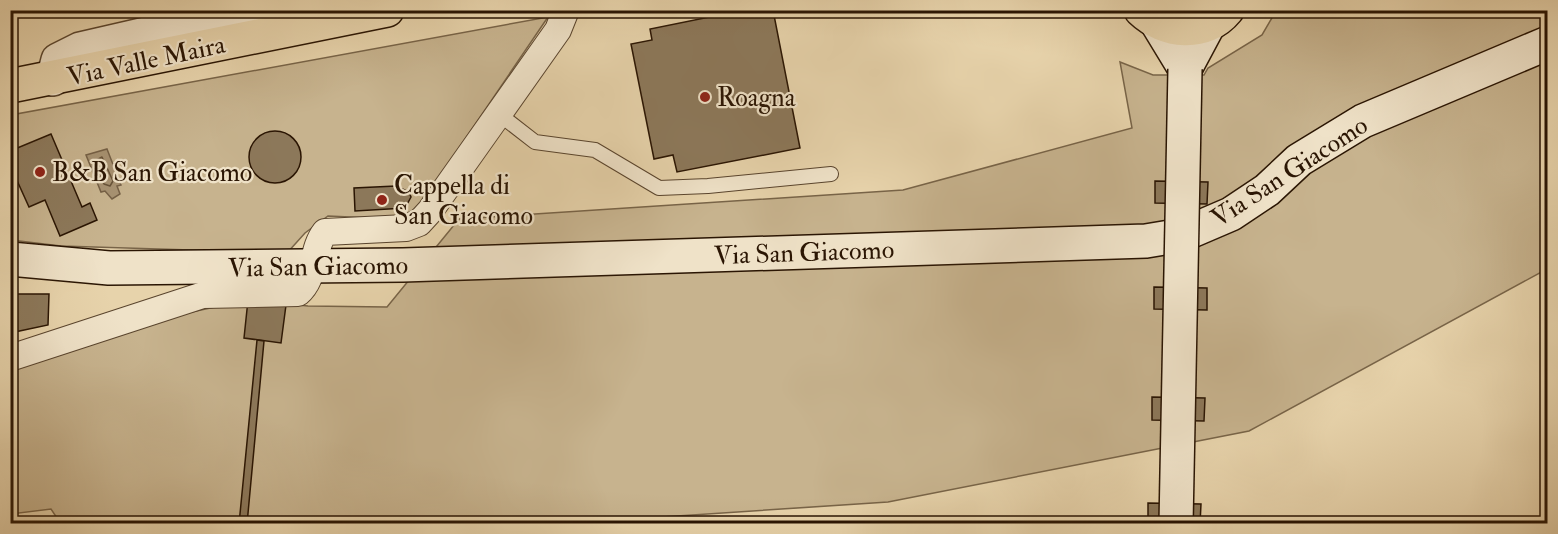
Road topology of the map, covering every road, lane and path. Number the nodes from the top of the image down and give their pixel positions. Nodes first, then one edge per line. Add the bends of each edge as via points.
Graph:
1 (250, 10) edge
2 (566, 10) edge
3 (380, 11) edge
4 (1149, 17) edge
5 (1218, 17) edge
6 (1548, 43) edge
7 (1185, 69) junction
8 (52, 79) junction
9 (10, 86) edge
10 (498, 114) junction
11 (831, 174) dead end
12 (10, 259) edge
13 (312, 266) junction
14 (10, 358) edge
15 (1176, 524) edge

1 - 8 main road via 80,49 58,60
2 - 10 street via 558,30
3 - 8 main road, Via Valle Maira
4 - 5 main road via 1174,29 1192,29
4 - 7 main road
5 - 7 main road
6 - 13 main road, Via San Giacomo via 1363,122 1299,160 1267,190 1231,214 1182,235 1146,241
7 - 15 main road, bridge
8 - 9 main road, Via Valle Maira
10 - 11 lane via 535,142 595,150 659,188
10 - 13 street via 419,223 406,228 325,232 318,241
12 - 13 main road, Via San Giacomo via 109,268
13 - 14 street via 306,287 298,293 203,295

